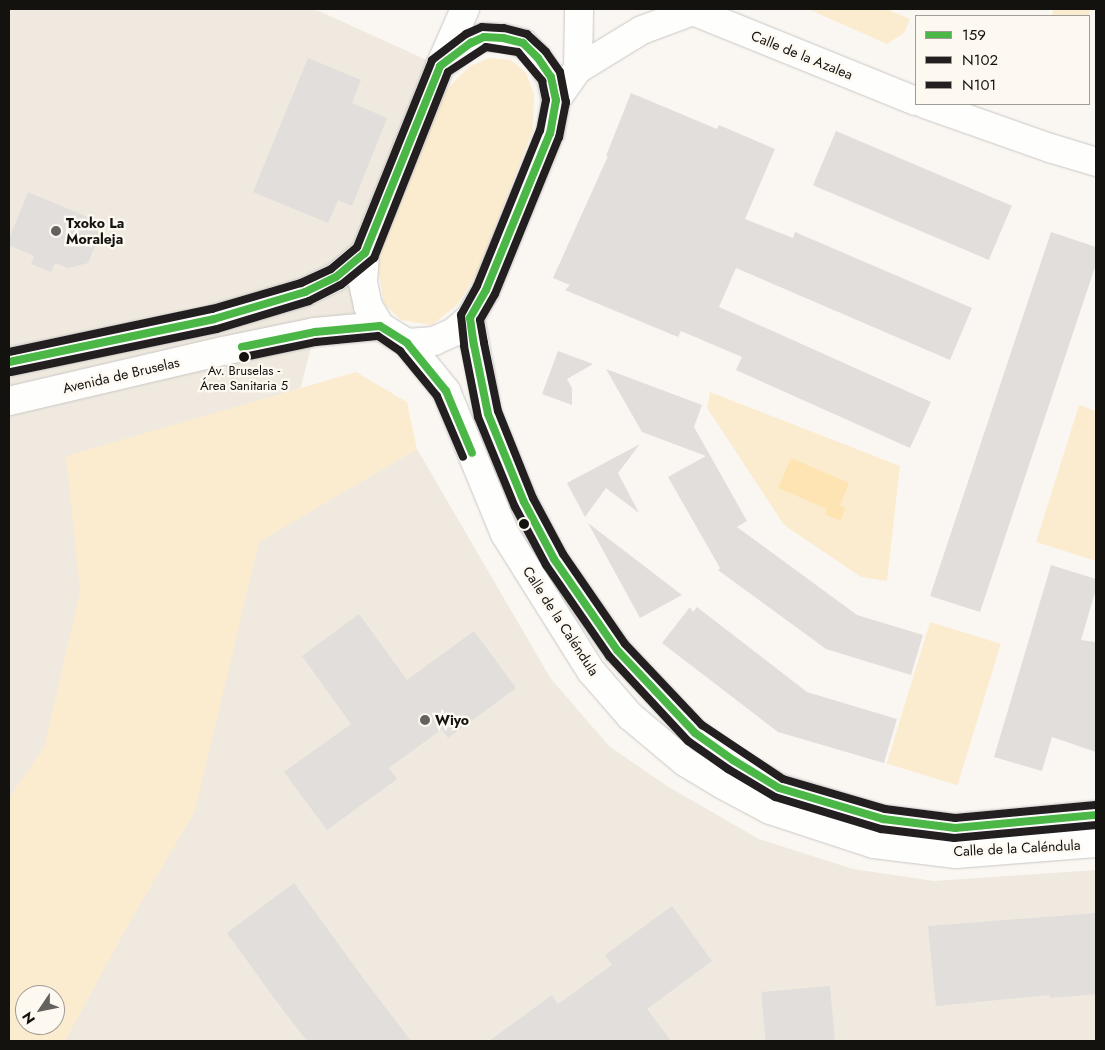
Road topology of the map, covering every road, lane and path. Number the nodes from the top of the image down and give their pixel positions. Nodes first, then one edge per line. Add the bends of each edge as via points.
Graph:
1 (465, 9) edge
2 (579, 9) edge
3 (690, 10) edge
4 (440, 66) junction
5 (578, 69) junction
6 (556, 100) junction
7 (915, 100) edge
8 (928, 105) edge
9 (1096, 162) edge
10 (365, 254) junction
11 (470, 318) junction
12 (380, 326) junction
13 (407, 343) junction
14 (9, 362) edge
15 (9, 401) edge
16 (1096, 815) edge
17 (1096, 843) edge

1 - 4 street
2 - 5 street
3 - 5 street via 642,30
3 - 7 street, Calle de la Azalea
4 - 6 street via 471,42 484,37 522,43 551,77
4 - 10 street
5 - 6 street
6 - 11 street via 550,133 486,290
8 - 9 street
10 - 12 street via 363,282 368,306
10 - 14 street via 336,277 305,292 214,319
11 - 13 street via 454,332 434,341
11 - 16 street, Calle de la Caléndula via 488,414 524,502 554,559 617,650 695,733 779,788 883,819 955,828
12 - 13 street, Calle de la Caléndula
12 - 15 street, Avenida de Bruselas via 315,332
13 - 17 street, Calle de la Caléndula via 446,391 505,534 591,671 630,716 686,762 770,810 874,844 956,854

